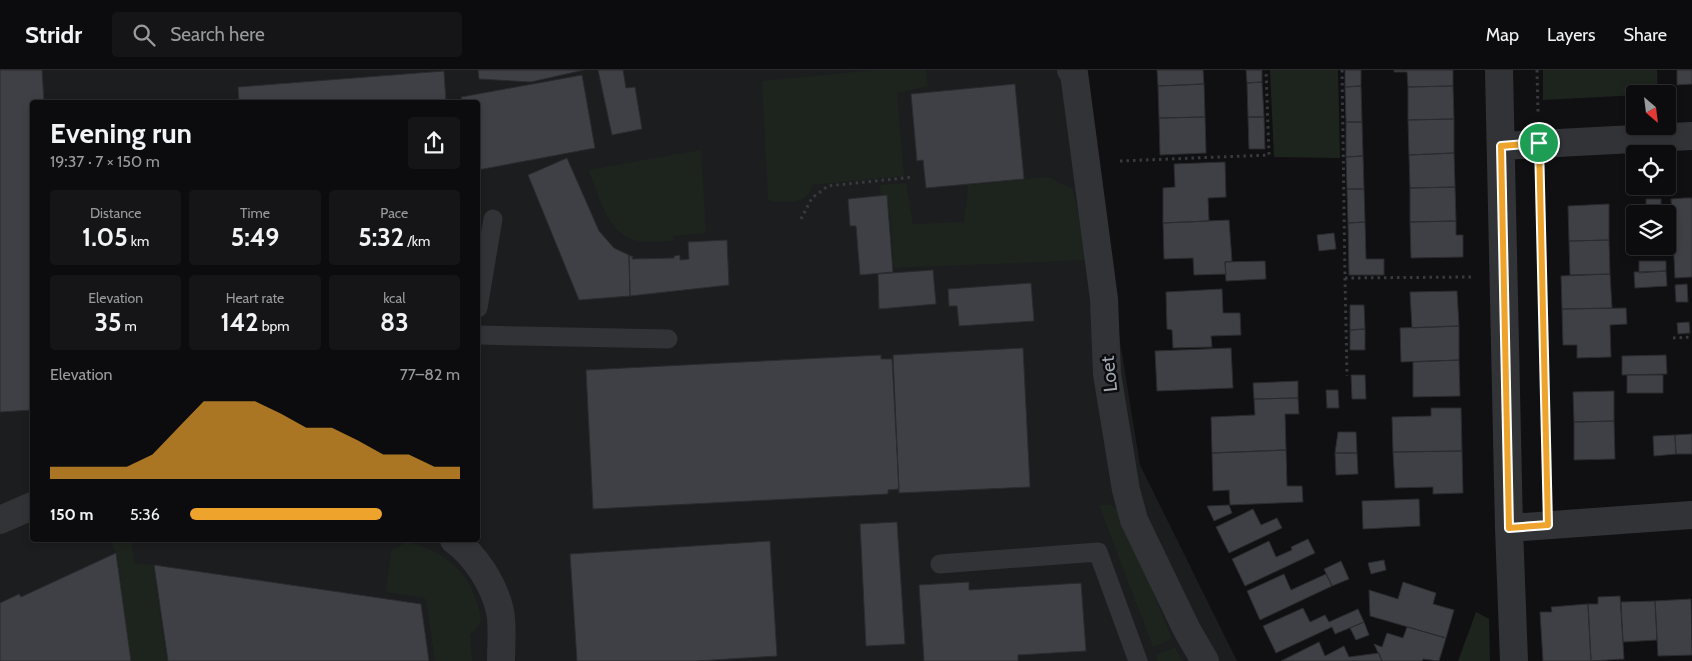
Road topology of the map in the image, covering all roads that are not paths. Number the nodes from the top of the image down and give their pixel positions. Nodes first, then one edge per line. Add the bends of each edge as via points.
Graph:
1 (1071, 70) edge
2 (1500, 70) edge
3 (1692, 136) edge
4 (1501, 146) junction
5 (493, 219) dead end
6 (480, 296) edge
7 (480, 335) edge
8 (668, 339) dead end
9 (30, 507) edge
10 (1692, 514) edge
11 (0, 520) edge
12 (1509, 528) junction
13 (456, 542) edge
14 (940, 564) dead end
15 (501, 661) edge
16 (1138, 661) edge
17 (1205, 661) edge
18 (1514, 661) edge

1 - 17 street, Loet via 1074,73 1104,299 1107,374 1126,490 1134,520
2 - 4 street
3 - 4 street
4 - 12 street
5 - 6 lane
7 - 8 lane
9 - 11 street
10 - 12 street
12 - 18 street
13 - 15 street via 472,557 490,584 500,611
14 - 16 lane via 1098,552

